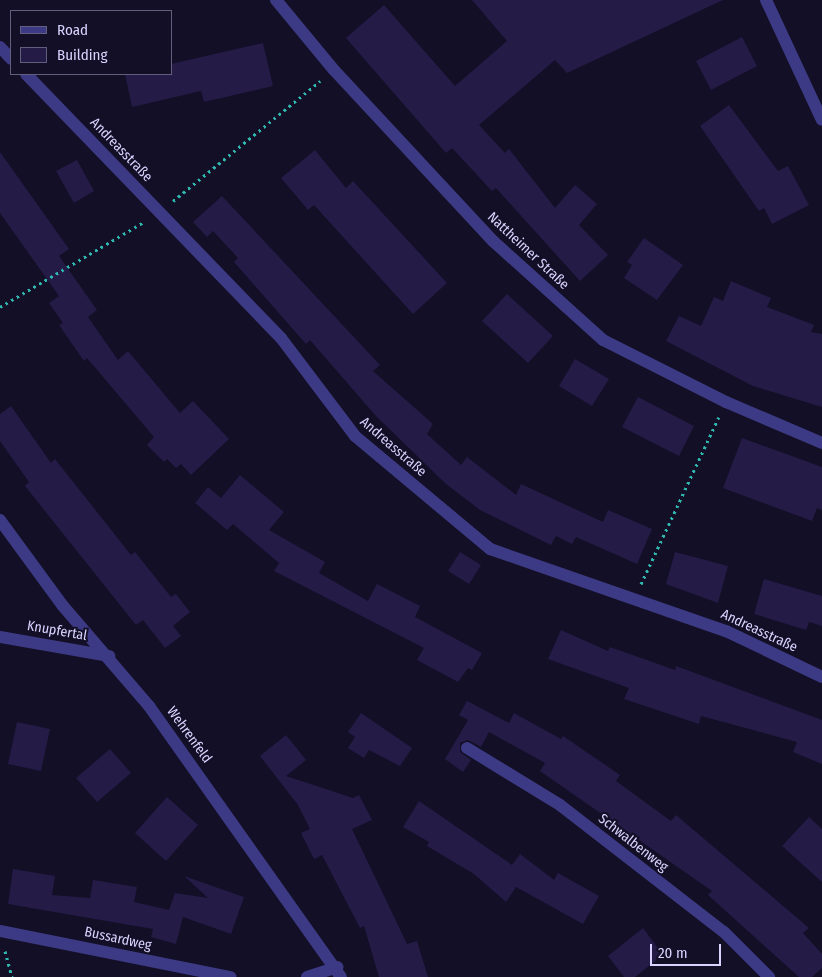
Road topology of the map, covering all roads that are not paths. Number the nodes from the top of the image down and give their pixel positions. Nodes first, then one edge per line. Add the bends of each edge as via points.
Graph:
1 (276, 0) edge
2 (766, 0) edge
3 (0, 47) edge
4 (10, 58) edge
5 (27, 75) edge
6 (822, 120) edge
7 (822, 442) edge
8 (0, 520) edge
9 (0, 637) edge
10 (109, 656) junction
11 (822, 677) edge
12 (467, 748) dead end
13 (0, 931) edge
14 (339, 972) edge
15 (230, 977) edge
16 (307, 977) edge
17 (769, 977) edge

1 - 7 street, Nattheimer Straße via 334,70 492,241 603,340 726,402
2 - 6 street
3 - 4 street
5 - 11 street, Andreasstraße via 280,338 355,436 490,548 726,631
8 - 10 street, Wehrenfeld via 63,606
9 - 10 street, Knupfertal
10 - 14 street, Wehrenfeld
12 - 17 street, Schwalbenweg via 560,805 724,932
13 - 15 street, Bussardweg
14 - 16 street

